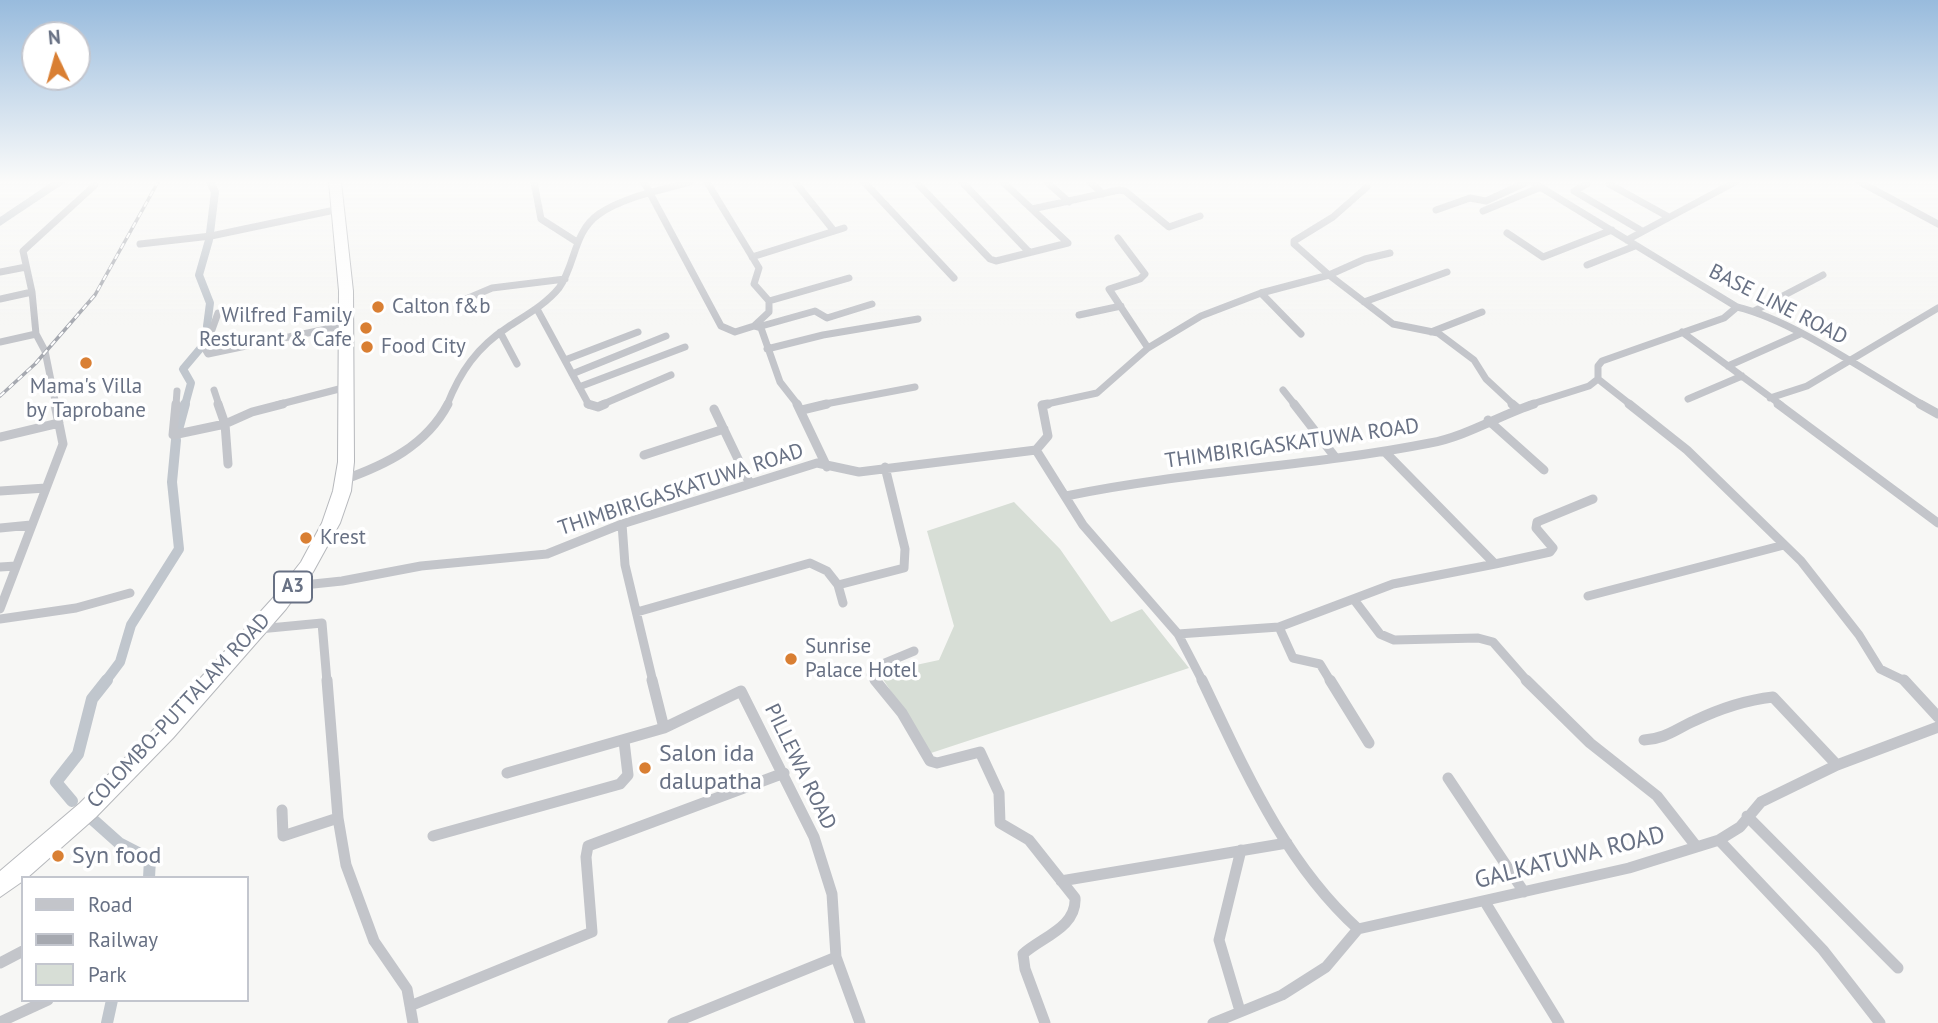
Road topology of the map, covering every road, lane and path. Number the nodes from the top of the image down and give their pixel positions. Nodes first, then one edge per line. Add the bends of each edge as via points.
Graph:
1 (46, 230) edge
2 (241, 230) edge
3 (333, 230) edge
4 (340, 230) edge
5 (558, 230) edge
6 (585, 230) edge
7 (669, 230) edge
8 (736, 230) edge
9 (838, 230) edge
10 (909, 230) edge
11 (962, 230) edge
12 (1008, 230) edge
13 (1054, 230) edge
14 (1312, 230) edge
15 (1612, 230) joint
16 (834, 231) joint
17 (1642, 231) edge
18 (1507, 233) dead end
19 (1118, 238) dead end
20 (1627, 240) junction
21 (577, 242) junction
22 (141, 244) dead end
23 (1635, 246) junction
24 (1030, 252) junction
25 (1390, 253) dead end
26 (752, 257) junction
27 (1587, 265) dead end
28 (26, 267) junction
29 (0, 272) edge
30 (1447, 272) dead end
31 (1329, 275) junction
32 (1823, 275) dead end
33 (849, 278) dead end
34 (954, 278) dead end
35 (565, 279) junction
36 (32, 292) junction
37 (1261, 293) junction
38 (0, 299) edge
39 (459, 302) dead end
40 (769, 302) junction
41 (1364, 302) junction
42 (872, 304) dead end
43 (1121, 306) junction
44 (1737, 307) junction
45 (1938, 308) edge
46 (537, 309) junction
47 (1754, 311) junction
48 (1482, 312) dead end
49 (218, 313) dead end
50 (1079, 315) dead end
51 (918, 319) dead end
52 (341, 326) junction
53 (756, 327) junction
54 (500, 332) junction
55 (638, 332) dead end
56 (1431, 332) junction
57 (1682, 332) junction
58 (36, 334) junction
59 (1301, 334) dead end
60 (1800, 334) junction
61 (666, 336) dead end
62 (0, 342) edge
63 (685, 347) dead end
64 (1148, 348) junction
65 (767, 349) junction
66 (565, 360) junction
67 (1849, 361) junction
68 (517, 364) dead end
69 (1728, 366) junction
70 (572, 373) junction
71 (671, 375) dead end
72 (1742, 376) junction
73 (1598, 379) junction
74 (579, 387) junction
75 (915, 387) dead end
76 (339, 388) junction
77 (214, 390) dead end
78 (1283, 390) dead end
79 (177, 391) dead end
80 (1770, 398) junction
81 (1688, 399) dead end
82 (714, 409) dead end
83 (1518, 409) junction
84 (802, 410) junction
85 (1938, 414) edge
86 (1488, 420) junction
87 (59, 423) junction
88 (225, 425) junction
89 (724, 429) junction
90 (0, 437) edge
91 (1036, 450) junction
92 (1385, 452) junction
93 (644, 455) dead end
94 (1335, 457) junction
95 (228, 464) dead end
96 (827, 467) junction
97 (885, 467) junction
98 (1544, 470) dead end
99 (340, 481) junction
100 (750, 484) junction
101 (46, 488) junction
102 (0, 491) edge
103 (1066, 496) junction
104 (1594, 499) dead end
105 (1938, 523) edge
106 (622, 524) junction
107 (31, 525) junction
108 (0, 528) edge
109 (1784, 545) junction
110 (1494, 564) junction
111 (16, 566) junction
112 (0, 567) edge
113 (838, 585) junction
114 (288, 587) junction
115 (130, 593) dead end
116 (1588, 596) dead end
117 (1355, 601) junction
118 (843, 603) dead end
119 (0, 610) edge
120 (637, 612) junction
121 (0, 619) edge
122 (1279, 627) junction
123 (252, 629) junction
124 (1178, 635) junction
125 (914, 651) dead end
126 (1938, 718) edge
127 (1938, 727) edge
128 (664, 728) junction
129 (1644, 740) dead end
130 (624, 741) junction
131 (1369, 743) dead end
132 (1837, 765) junction
133 (507, 773) dead end
134 (784, 773) junction
135 (1448, 778) dead end
136 (282, 810) dead end
137 (1747, 817) junction
138 (338, 818) junction
139 (433, 836) dead end
140 (1719, 840) junction
141 (1287, 843) junction
142 (1696, 846) junction
143 (1241, 850) junction
144 (0, 873) edge
145 (1061, 881) junction
146 (0, 886) edge
147 (1524, 892) junction
148 (1485, 902) junction
149 (1358, 929) junction
150 (21, 952) edge
151 (836, 957) junction
152 (0, 962) edge
153 (1898, 968) dead end
154 (44, 1002) edge
155 (410, 1006) junction
156 (1240, 1012) junction
157 (0, 1022) edge
158 (413, 1023) edge
159 (673, 1023) edge
160 (860, 1023) edge
161 (1045, 1023) edge
162 (1213, 1023) edge
163 (1559, 1023) edge
164 (1880, 1023) edge

1 - 28 street via 23,251
2 - 22 street
3 - 52 highway, COLOMBO-PUTTALAM ROAD / A3
4 - 99 highway, COLOMBO-PUTTALAM ROAD / A3 via 346,291
5 - 21 street
6 - 21 street
7 - 53 street via 721,326 735,332
8 - 26 street
9 - 16 street
10 - 34 street
11 - 24 street via 996,261
12 - 24 street
13 - 24 street via 1068,243
14 - 31 street via 1294,244
15 - 18 street via 1544,257
15 - 20 street, BASE LINE ROAD
16 - 26 street
17 - 20 street
19 - 43 street via 1144,274 1109,289
20 - 23 street, BASE LINE ROAD
21 - 35 street
23 - 27 street
23 - 44 street, BASE LINE ROAD
25 - 31 street
26 - 40 street via 758,268 754,284
28 - 29 street
28 - 36 street
30 - 41 street
31 - 37 street
31 - 41 street
32 - 47 street
33 - 40 street
35 - 39 street via 492,288
35 - 46 street
36 - 38 street
36 - 58 street
37 - 59 street
37 - 64 street via 1201,316
40 - 53 street via 769,312
41 - 56 street via 1403,328
42 - 53 street via 827,318 816,311
43 - 50 street
43 - 64 street
44 - 47 street, BASE LINE ROAD
44 - 57 street, THIMBIRIGASKATUWA ROAD via 1724,318
45 - 67 street
46 - 54 street
46 - 66 street
47 - 60 street, BASE LINE ROAD
48 - 56 street
49 - 52 street via 205,349 208,354
51 - 65 street via 806,336
52 - 76 highway, COLOMBO-PUTTALAM ROAD / A3
53 - 65 street
54 - 68 street
54 - 99 street via 466,365 446,407 421,442 387,464
55 - 66 street
56 - 83 street via 1474,360 1486,379
57 - 69 street
57 - 73 street, THIMBIRIGASKATUWA ROAD via 1602,361
58 - 62 street
58 - 87 street via 45,351
60 - 67 street, BASE LINE ROAD
60 - 69 street
61 - 70 street
63 - 74 street
64 - 91 street via 1097,393 1042,405 1051,436 1048,444
65 - 84 street via 780,382
66 - 70 street
67 - 80 street via 1807,386
67 - 85 street, BASE LINE ROAD
69 - 72 street
70 - 74 street
71 - 74 street via 598,407 589,406
72 - 80 street
72 - 81 street
73 - 83 street, THIMBIRIGASKATUWA ROAD
73 - 109 street via 1687,450
75 - 84 street
76 - 88 street via 252,412
76 - 99 highway, COLOMBO-PUTTALAM ROAD / A3
77 - 88 street
78 - 94 street
79 - 88 street via 173,435
80 - 105 street
82 - 89 street
83 - 86 street, THIMBIRIGASKATUWA ROAD
84 - 96 street
86 - 92 street, THIMBIRIGASKATUWA ROAD via 1433,443
86 - 98 street
87 - 90 street
87 - 101 street via 63,444
88 - 95 street
89 - 93 street
89 - 100 street
91 - 97 street, THIMBIRIGASKATUWA ROAD
91 - 103 street
92 - 94 street, THIMBIRIGASKATUWA ROAD
92 - 110 street
94 - 103 street, THIMBIRIGASKATUWA ROAD via 1217,475 1137,481
96 - 97 street, THIMBIRIGASKATUWA ROAD via 859,472
96 - 100 street, THIMBIRIGASKATUWA ROAD via 817,463
97 - 113 street via 905,549 904,568
99 - 114 highway, COLOMBO-PUTTALAM ROAD / A3 via 331,523
100 - 106 street, THIMBIRIGASKATUWA ROAD
101 - 102 street
101 - 107 street
103 - 124 street via 1083,525
104 - 110 street via 1536,522 1553,548 1550,552
106 - 114 street, THIMBIRIGASKATUWA ROAD via 547,554 421,566
106 - 120 street via 625,565
107 - 108 street
107 - 111 street
109 - 116 street
109 - 126 street via 1859,635 1880,668 1907,681
110 - 117 street via 1393,584
111 - 112 street
111 - 119 street
113 - 118 street
113 - 120 street via 827,571 810,562
114 - 123 highway, COLOMBO-PUTTALAM ROAD / A3
115 - 121 street via 76,608
117 - 122 street
117 - 142 street via 1380,634 1394,640 1478,638 1493,642 1590,743 1657,796
120 - 128 street
122 - 124 street
122 - 131 street via 1293,658 1320,664
123 - 138 street via 322,623
123 - 144 highway, COLOMBO-PUTTALAM ROAD / A3 via 112,774
123 - 146 highway, COLOMBO-PUTTALAM ROAD / A3 via 128,771
124 - 141 street via 1255,790
125 - 145 street via 873,668 871,676 902,713 930,761 980,752 999,793 1000,823 1029,840
127 - 132 street, GALKATUWA ROAD
128 - 130 street
128 - 134 street, PILLEWA ROAD via 741,691
129 - 132 street via 1665,740 1693,722 1773,697
130 - 133 street
130 - 139 street via 628,775 620,784
132 - 137 street, GALKATUWA ROAD via 1761,802
134 - 151 street, PILLEWA ROAD via 814,837 832,894
134 - 155 street via 588,846 592,932
135 - 147 street
136 - 138 street via 283,836
137 - 140 street, GALKATUWA ROAD
137 - 153 street
138 - 155 street via 346,865 373,941 407,989
140 - 142 street, GALKATUWA ROAD
140 - 164 street via 1823,950
141 - 143 street
141 - 149 street via 1337,911
142 - 147 street, GALKATUWA ROAD via 1629,868
143 - 145 street
143 - 156 street via 1219,940
145 - 161 street via 1075,898 1075,916 1023,954
147 - 148 street, GALKATUWA ROAD
148 - 149 street, GALKATUWA ROAD
148 - 163 street
149 - 156 street via 1326,967 1282,995
150 - 152 street
151 - 159 street
151 - 160 street, PILLEWA ROAD
154 - 157 street
155 - 158 street
156 - 162 street

